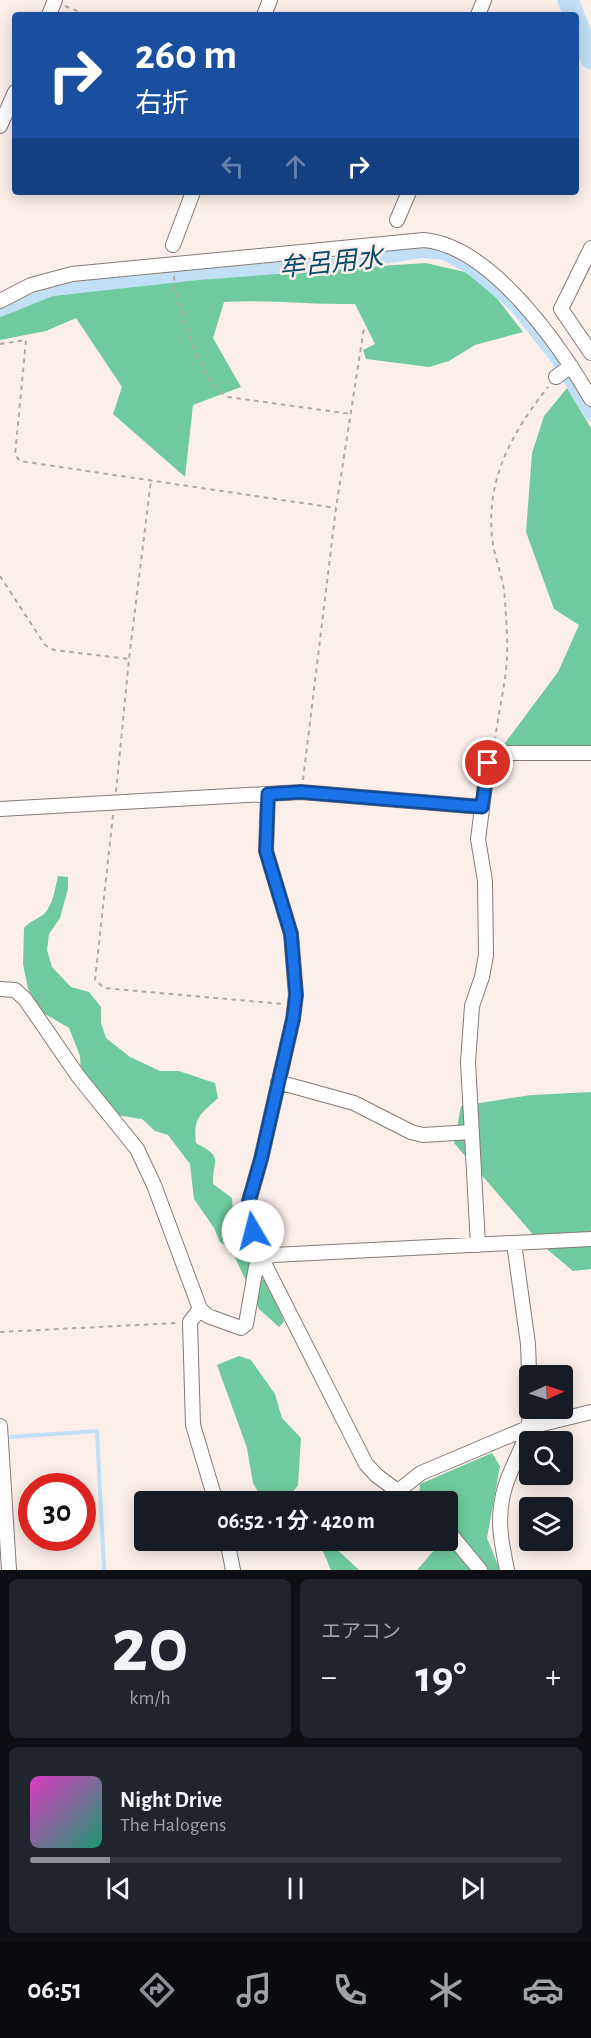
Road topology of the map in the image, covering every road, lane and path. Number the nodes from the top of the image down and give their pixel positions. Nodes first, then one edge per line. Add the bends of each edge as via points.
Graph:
1 (55, 1) edge
2 (80, 12) edge
3 (12, 99) edge
4 (0, 126) edge
5 (192, 195) edge
6 (408, 195) edge
7 (398, 220) dead end
8 (173, 245) dead end
9 (591, 248) edge
10 (174, 280) dead end
11 (0, 301) edge
12 (364, 328) dead end
13 (0, 344) edge
14 (591, 353) edge
15 (565, 370) junction
16 (591, 399) edge
17 (351, 414) junction
18 (336, 508) junction
19 (0, 576) edge
20 (129, 659) dead end
21 (494, 753) junction
22 (591, 753) edge
23 (301, 792) junction
24 (268, 794) junction
25 (482, 807) junction
26 (0, 809) edge
27 (0, 988) edge
28 (278, 1082) junction
29 (471, 1132) junction
30 (591, 1239) edge
31 (514, 1243) junction
32 (478, 1245) junction
33 (262, 1259) junction
34 (200, 1309) junction
35 (190, 1322) junction
36 (0, 1332) edge
37 (529, 1365) edge
38 (591, 1412) edge
39 (530, 1419) edge
40 (0, 1426) edge
41 (530, 1427) junction
42 (213, 1491) edge
43 (398, 1491) joint
44 (458, 1543) edge
45 (229, 1551) edge
46 (9, 1570) edge
47 (233, 1570) edge
48 (480, 1570) edge
49 (507, 1570) edge

1 - 2 path
3 - 4 street
5 - 8 street
6 - 7 street
9 - 14 street via 561,309
10 - 17 path via 206,373 216,390 228,397
11 - 15 street via 31,285 72,274 439,241 467,254 523,303
12 - 17 path
13 - 18 path via 26,340 15,454 20,461
15 - 16 street
15 - 21 path via 531,408 510,443 498,470 493,495 492,540 505,592 507,640
17 - 18 path
18 - 23 path
19 - 20 path via 45,645 54,650
21 - 22 street
21 - 25 street via 488,763
23 - 24 street
23 - 25 street
24 - 26 street
24 - 28 street via 266,851 291,934 296,995
25 - 29 street via 478,839 485,881 486,955 470,1022
27 - 34 street via 15,990 25,999 78,1076 137,1149
28 - 29 street via 354,1103 411,1132
28 - 33 street via 249,1201
29 - 32 street
30 - 31 street
31 - 32 street
31 - 37 street
32 - 33 street
33 - 34 street via 256,1267 246,1324 241,1328
33 - 43 street via 366,1464
34 - 35 street
35 - 36 path
35 - 42 street via 193,1425
38 - 41 street
39 - 41 street
40 - 46 street
41 - 43 street via 422,1473
41 - 49 street via 499,1510 498,1528
44 - 48 street
45 - 47 street

